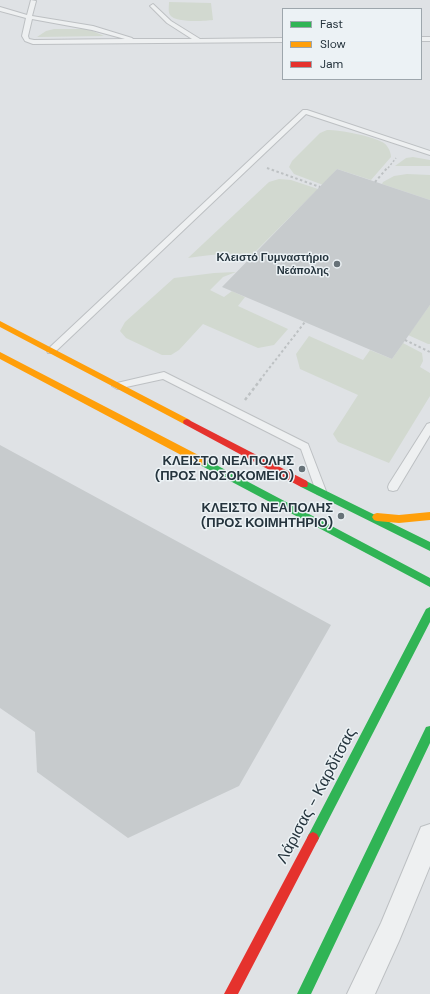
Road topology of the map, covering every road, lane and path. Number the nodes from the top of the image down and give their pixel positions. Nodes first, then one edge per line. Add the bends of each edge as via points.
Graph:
1 (33, 2) dead end
2 (154, 6) dead end
3 (0, 9) edge
4 (28, 17) junction
5 (282, 40) edge
6 (200, 41) junction
7 (138, 42) junction
8 (407, 145) junction
9 (430, 153) edge
10 (251, 163) junction
11 (375, 182) dead end
12 (320, 187) dead end
13 (305, 322) dead end
14 (0, 324) edge
15 (405, 340) dead end
16 (52, 351) junction
17 (430, 352) edge
18 (0, 355) edge
19 (117, 386) junction
20 (236, 412) junction
21 (430, 427) edge
22 (393, 487) dead end
23 (321, 491) junction
24 (366, 516) junction
25 (430, 516) edge
26 (430, 547) edge
27 (430, 583) edge
28 (430, 612) edge
29 (430, 731) edge
30 (430, 836) edge
31 (231, 994) edge
32 (304, 994) edge
33 (361, 994) edge

1 - 4 lane
2 - 6 lane via 169,22
3 - 4 lane
4 - 7 lane via 93,28
4 - 7 lane via 25,36 33,42
5 - 6 lane
6 - 7 lane
8 - 9 lane
8 - 10 lane via 305,111
8 - 11 path
10 - 12 path
10 - 16 lane
13 - 20 path
14 - 16 street
15 - 17 path
16 - 19 street
18 - 27 street
19 - 20 lane via 164,375
19 - 23 street
20 - 23 lane via 305,446
21 - 22 lane
23 - 24 street
24 - 25 street via 399,519
24 - 26 street
28 - 31 street, Λάρισας - Καρδίτσας
29 - 32 street
30 - 33 street

